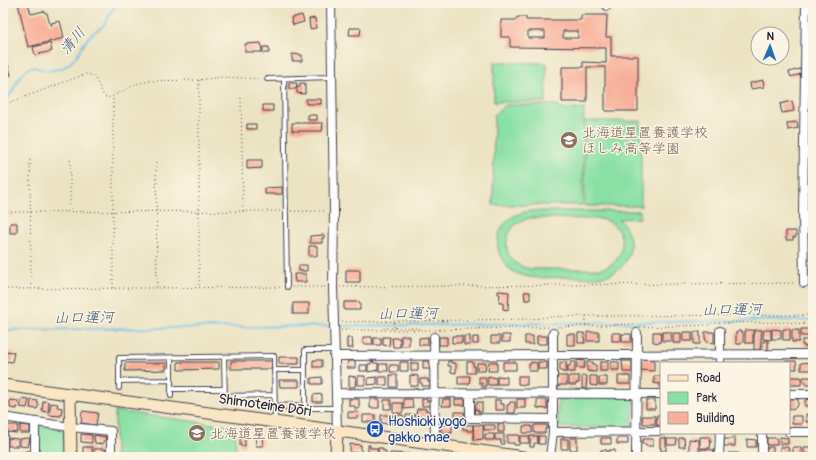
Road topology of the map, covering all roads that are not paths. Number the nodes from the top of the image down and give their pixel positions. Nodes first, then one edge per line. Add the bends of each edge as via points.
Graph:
1 (331, 3) edge
2 (806, 3) edge
3 (332, 77) junction
4 (267, 79) road end
5 (284, 79) junction
6 (804, 283) road end
7 (287, 287) road end
8 (720, 331) dead end
9 (553, 333) dead end
10 (637, 333) dead end
11 (434, 337) dead end
12 (334, 353) junction
13 (813, 354) edge
14 (434, 355) junction
15 (552, 355) junction
16 (637, 355) junction
17 (224, 357) junction
18 (171, 358) junction
19 (720, 359) edge
20 (274, 370) junction
21 (305, 370) junction
22 (171, 380) junction
23 (119, 381) junction
24 (3, 385) edge
25 (119, 388) dead end
26 (224, 388) junction
27 (171, 389) junction
28 (336, 393) junction
29 (434, 394) junction
30 (470, 394) junction
31 (553, 394) junction
32 (637, 394) junction
33 (660, 394) edge
34 (790, 394) edge
35 (813, 394) edge
36 (70, 395) junction
37 (274, 395) junction
38 (171, 396) dead end
39 (225, 396) junction
40 (225, 402) dead end
41 (337, 408) junction
42 (3, 417) edge
43 (553, 419) junction
44 (35, 422) junction
45 (274, 422) junction
46 (70, 427) junction
47 (337, 430) junction
48 (637, 431) junction
49 (660, 431) edge
50 (553, 432) junction
51 (790, 432) edge
52 (813, 432) edge
53 (720, 434) edge
54 (762, 434) edge
55 (435, 445) junction
56 (467, 453) edge
57 (3, 457) edge
58 (35, 457) edge
59 (71, 457) edge
60 (111, 457) edge
61 (336, 457) edge
62 (523, 457) edge
63 (550, 457) edge
64 (636, 457) edge
65 (719, 457) edge
66 (762, 457) edge

1 - 3 street
2 - 6 street
3 - 5 lane
3 - 12 street via 332,287 337,326
4 - 5 lane
5 - 7 lane
8 - 19 street
9 - 15 street
10 - 16 street
11 - 14 street
12 - 14 street
12 - 21 lane via 305,350
12 - 28 street
13 - 19 street
14 - 15 street
14 - 29 street
15 - 16 street
15 - 31 street
16 - 19 street
16 - 32 street
17 - 18 lane
17 - 20 lane via 274,356
17 - 26 lane
18 - 22 lane
18 - 23 lane via 119,358
20 - 21 lane
20 - 37 lane
21 - 41 lane via 305,408
22 - 23 lane
22 - 27 lane
23 - 25 lane
24 - 36 street, Shimoteine Dōri
26 - 27 lane
26 - 39 lane
27 - 38 lane
28 - 29 street
28 - 41 street
29 - 30 street
29 - 55 street
30 - 31 street
30 - 43 street via 470,418
31 - 32 street
31 - 43 street
32 - 33 street
32 - 48 street
34 - 35 street
36 - 45 street, Shimoteine Dōri
36 - 46 street
37 - 39 lane
37 - 45 lane
39 - 40 lane
41 - 47 street
42 - 44 street
42 - 57 street
43 - 50 street
44 - 46 street
44 - 58 street
45 - 47 street, Shimoteine Dōri
46 - 59 street
46 - 60 street via 111,431
47 - 55 street, Shimoteine Dōri
47 - 61 street
48 - 49 street
48 - 50 street
48 - 64 street
50 - 63 street
51 - 52 street
53 - 65 street
54 - 66 street
55 - 56 street, Shimoteine Dōri
56 - 62 street, Shimoteine Dōri

